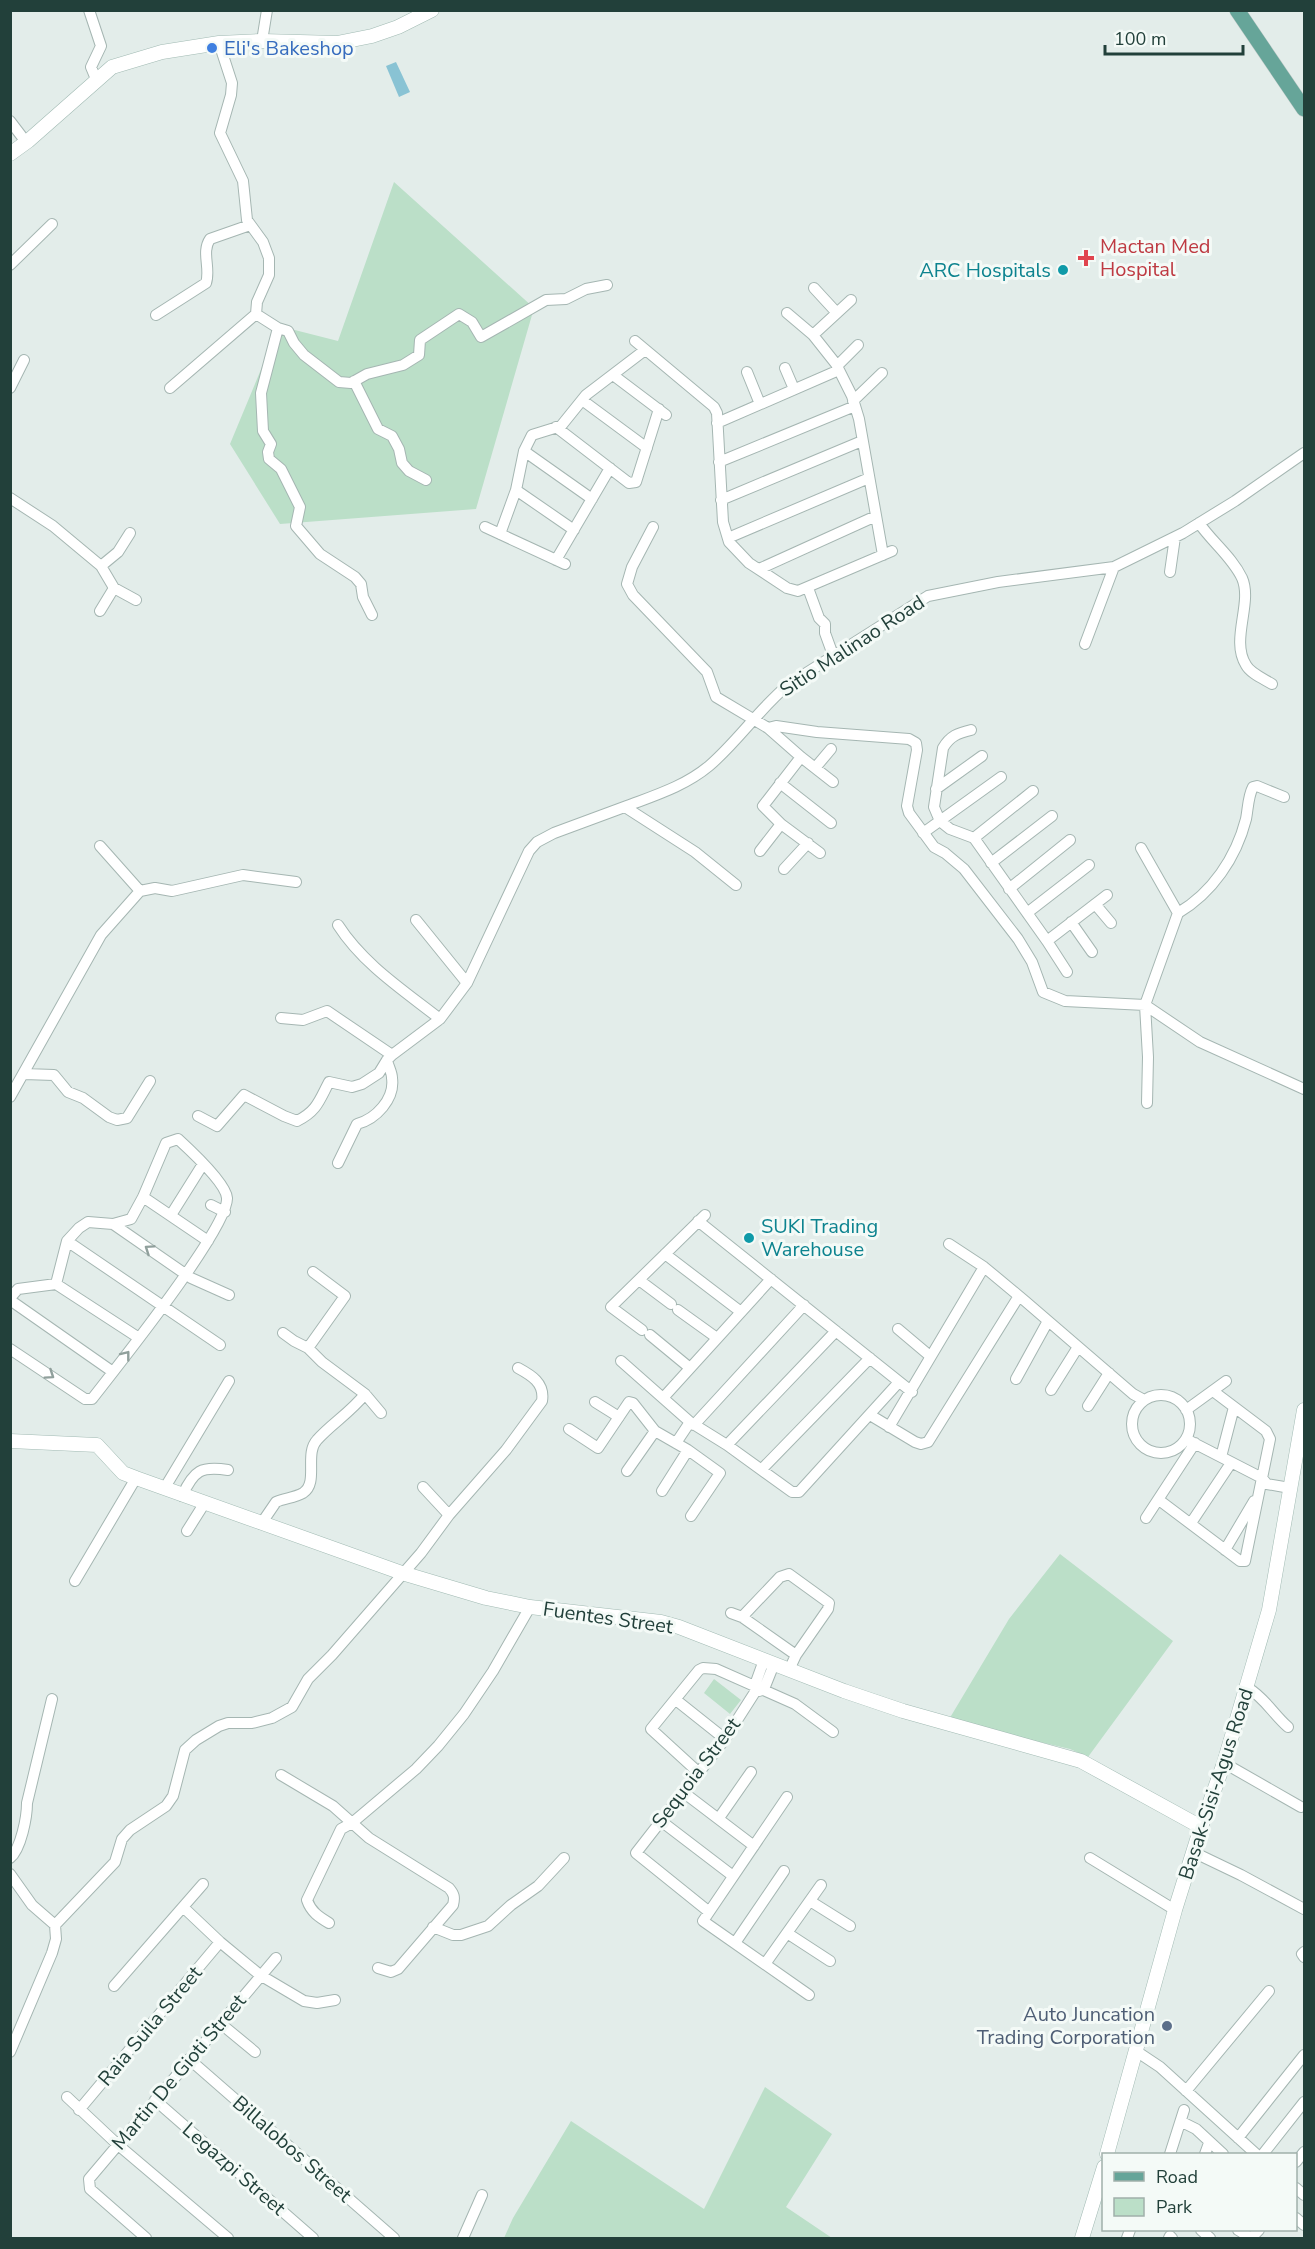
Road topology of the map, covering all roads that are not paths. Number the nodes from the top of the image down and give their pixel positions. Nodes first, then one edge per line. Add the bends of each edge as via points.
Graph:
1 (89, 10) edge
2 (267, 10) edge
3 (432, 10) edge
4 (1236, 10) edge
5 (262, 41) junction
6 (219, 43) junction
7 (96, 79) junction
8 (1305, 109) edge
9 (10, 121) edge
10 (27, 142) junction
11 (10, 154) edge
12 (52, 224) dead end
13 (250, 225) junction
14 (10, 265) edge
15 (608, 285) dead end
16 (814, 288) dead end
17 (850, 300) dead end
18 (787, 313) dead end
19 (837, 313) junction
20 (256, 314) junction
21 (156, 315) dead end
22 (278, 328) junction
23 (813, 335) junction
24 (635, 341) dead end
25 (858, 345) dead end
26 (645, 350) junction
27 (24, 360) dead end
28 (784, 368) dead end
29 (838, 368) junction
30 (747, 372) dead end
31 (882, 373) dead end
32 (613, 375) junction
33 (354, 381) junction
34 (10, 388) edge
35 (170, 388) dead end
36 (794, 389) junction
37 (582, 400) junction
38 (854, 403) junction
39 (760, 404) junction
40 (717, 423) junction
41 (556, 427) junction
42 (862, 441) junction
43 (646, 448) junction
44 (524, 451) junction
45 (1305, 453) edge
46 (719, 462) junction
47 (610, 468) junction
48 (869, 478) junction
49 (426, 480) dead end
50 (516, 490) junction
51 (10, 498) edge
52 (592, 499) junction
53 (721, 500) junction
54 (876, 516) junction
55 (1199, 523) junction
56 (485, 527) dead end
57 (653, 527) dead end
58 (574, 530) junction
59 (130, 533) dead end
60 (501, 534) junction
61 (1175, 537) junction
62 (728, 538) junction
63 (101, 566) junction
64 (1114, 567) junction
65 (759, 569) junction
66 (1170, 572) dead end
67 (114, 588) junction
68 (808, 588) junction
69 (136, 600) dead end
70 (100, 610) dead end
71 (372, 615) dead end
72 (1084, 644) dead end
73 (833, 655) junction
74 (1272, 684) dead end
75 (754, 720) junction
76 (768, 728) junction
77 (971, 730) dead end
78 (831, 749) dead end
79 (982, 756) dead end
80 (801, 757) junction
81 (815, 768) junction
82 (1001, 777) dead end
83 (833, 782) dead end
84 (780, 783) junction
85 (936, 789) junction
86 (1033, 790) dead end
87 (1284, 797) dead end
88 (625, 807) junction
89 (1052, 816) dead end
90 (940, 821) junction
91 (831, 823) dead end
92 (781, 824) junction
93 (923, 833) junction
94 (974, 838) junction
95 (1070, 840) dead end
96 (808, 843) junction
97 (100, 846) dead end
98 (1141, 848) dead end
99 (760, 850) dead end
100 (820, 853) dead end
101 (991, 863) junction
102 (1089, 865) dead end
103 (784, 869) dead end
104 (296, 882) dead end
105 (736, 885) dead end
106 (1009, 889) junction
107 (140, 891) junction
108 (1107, 895) dead end
109 (1095, 904) junction
110 (1027, 913) junction
111 (1178, 913) junction
112 (416, 920) dead end
113 (1071, 922) junction
114 (1110, 923) dead end
115 (338, 925) dead end
116 (1047, 941) junction
117 (1092, 952) dead end
118 (1067, 972) dead end
119 (467, 983) junction
120 (1145, 1005) junction
121 (281, 1018) dead end
122 (440, 1019) junction
123 (389, 1057) junction
124 (24, 1074) junction
125 (150, 1081) dead end
126 (1305, 1089) edge
127 (10, 1097) edge
128 (1147, 1103) dead end
129 (198, 1116) dead end
130 (338, 1163) dead end
131 (202, 1164) junction
132 (143, 1197) junction
133 (211, 1205) dead end
134 (225, 1212) junction
135 (171, 1215) junction
136 (112, 1224) junction
137 (67, 1241) junction
138 (208, 1241) junction
139 (949, 1244) dead end
140 (665, 1254) junction
141 (984, 1267) junction
142 (313, 1272) dead end
143 (185, 1274) junction
144 (771, 1279) junction
145 (639, 1280) junction
146 (56, 1284) junction
147 (229, 1295) dead end
148 (1018, 1296) junction
149 (10, 1299) edge
150 (804, 1305) junction
151 (162, 1306) junction
152 (741, 1312) junction
153 (1048, 1321) junction
154 (898, 1329) dead end
155 (836, 1331) junction
156 (283, 1333) dead end
157 (139, 1338) junction
158 (717, 1338) junction
159 (220, 1345) dead end
160 (1078, 1347) junction
161 (308, 1348) junction
162 (10, 1349) edge
163 (930, 1356) junction
164 (870, 1358) junction
165 (621, 1361) dead end
166 (518, 1368) dead end
167 (690, 1368) junction
168 (113, 1372) junction
169 (1109, 1373) junction
170 (1016, 1379) dead end
171 (229, 1381) dead end
172 (1226, 1381) dead end
173 (899, 1382) junction
174 (1051, 1390) dead end
175 (1213, 1390) junction
176 (912, 1392) junction
177 (365, 1394) junction
178 (663, 1398) junction
179 (1144, 1400) junction
180 (595, 1402) dead end
181 (1088, 1406) dead end
182 (1234, 1407) junction
183 (1186, 1410) junction
184 (1305, 1410) edge
185 (381, 1413) dead end
186 (870, 1415) junction
187 (619, 1417) junction
188 (692, 1423) junction
189 (889, 1427) junction
190 (569, 1429) dead end
191 (655, 1431) junction
192 (1190, 1441) junction
193 (676, 1443) junction
194 (11, 1444) edge
195 (727, 1445) junction
196 (1301, 1446) edge
197 (688, 1450) junction
198 (1226, 1460) junction
199 (228, 1470) dead end
200 (762, 1470) junction
201 (627, 1471) dead end
202 (136, 1478) junction
203 (1262, 1478) junction
204 (1291, 1485) junction
205 (423, 1487) dead end
206 (164, 1489) junction
207 (662, 1491) dead end
208 (1258, 1495) junction
209 (182, 1496) junction
210 (1159, 1500) junction
211 (204, 1504) junction
212 (449, 1515) junction
213 (692, 1516) dead end
214 (1146, 1518) dead end
215 (261, 1524) junction
216 (1191, 1524) junction
217 (187, 1531) dead end
218 (1225, 1550) junction
219 (402, 1574) junction
220 (75, 1581) dead end
221 (530, 1607) junction
222 (796, 1655) junction
223 (769, 1662) junction
224 (789, 1670) junction
225 (1248, 1688) junction
226 (758, 1689) junction
227 (52, 1699) dead end
228 (676, 1700) junction
229 (1288, 1727) dead end
230 (833, 1732) dead end
231 (725, 1739) junction
232 (1224, 1763) junction
233 (698, 1772) junction
234 (751, 1772) dead end
235 (281, 1775) dead end
236 (683, 1792) junction
237 (787, 1797) dead end
238 (1301, 1807) dead end
239 (719, 1818) junction
240 (661, 1821) junction
241 (352, 1823) junction
242 (1201, 1827) junction
243 (754, 1846) junction
244 (1193, 1852) junction
245 (10, 1858) edge
246 (564, 1858) dead end
247 (1090, 1858) dead end
248 (784, 1871) dead end
249 (10, 1874) edge
250 (733, 1876) junction
251 (203, 1884) dead end
252 (821, 1885) dead end
253 (810, 1900) junction
254 (183, 1907) junction
255 (1175, 1910) junction
256 (1305, 1910) edge
257 (706, 1916) junction
258 (329, 1923) dead end
259 (55, 1925) junction
260 (849, 1926) dead end
261 (433, 1927) junction
262 (787, 1933) junction
263 (220, 1942) junction
264 (735, 1943) junction
265 (276, 1958) dead end
266 (830, 1961) dead end
267 (765, 1964) junction
268 (378, 1968) dead end
269 (260, 1975) junction
270 (114, 1986) dead end
271 (1269, 1990) dead end
272 (809, 1995) dead end
273 (334, 2000) dead end
274 (220, 2023) junction
275 (1136, 2051) junction
276 (10, 2052) edge
277 (255, 2052) dead end
278 (1305, 2055) edge
279 (189, 2059) junction
280 (1186, 2091) junction
281 (67, 2097) dead end
282 (155, 2100) junction
283 (1305, 2102) edge
284 (79, 2110) junction
285 (1238, 2138) junction
286 (1209, 2143) junction
287 (117, 2144) junction
288 (1107, 2153) edge
289 (1170, 2153) edge
290 (1205, 2153) edge
291 (1222, 2153) edge
292 (1255, 2153) edge
293 (1264, 2153) edge
294 (1102, 2174) edge
295 (482, 2195) dead end
296 (1241, 2231) edge
297 (1257, 2231) edge
298 (146, 2238) edge
299 (228, 2238) edge
300 (313, 2238) edge
301 (394, 2238) edge
302 (463, 2238) edge
303 (1083, 2238) edge

1 - 7 street via 101,46 91,67
2 - 5 street
3 - 5 street via 398,27 337,43
4 - 8 main road
5 - 6 street
6 - 7 street via 162,52 112,67
6 - 13 street via 232,83 219,133 241,175
7 - 10 street
9 - 10 street
10 - 11 street
12 - 14 street
13 - 20 street via 269,258 269,275
13 - 21 street via 210,239 206,248 206,283
15 - 33 street via 586,289 566,299 546,300 481,337 472,322 459,314 420,340 419,355 403,365
16 - 19 street
17 - 19 street
18 - 23 street
19 - 23 street
20 - 22 street
20 - 35 street
22 - 33 street via 288,331 304,355 332,378 339,382
22 - 71 street via 261,393 263,431 271,444 269,459 281,469 300,507 296,526 320,554 361,584
23 - 29 street
24 - 26 street
25 - 29 street
26 - 32 street
26 - 40 street via 714,407
27 - 34 street
28 - 36 street
29 - 36 street
29 - 38 street
30 - 39 street
31 - 38 street
32 - 37 street
32 - 43 street via 662,412
33 - 49 street via 378,429 392,436 402,463
36 - 39 street
37 - 41 street
37 - 43 street
38 - 42 street
38 - 46 street
39 - 40 street
40 - 46 street
41 - 44 street via 532,435
41 - 47 street
42 - 48 street
42 - 53 street
43 - 47 street via 636,482 629,483
44 - 50 street
44 - 52 street
45 - 55 street, Sitio Malinao Road
46 - 53 street
47 - 52 street
48 - 54 street
48 - 62 street
50 - 58 street
50 - 60 street
51 - 63 street via 53,526
52 - 58 street
53 - 62 street
54 - 65 street
54 - 68 street via 887,553
55 - 61 street, Sitio Malinao Road
55 - 74 street via 1242,579 1245,597 1241,654 1246,667
56 - 60 street
57 - 75 street via 627,584 707,672 716,697
58 - 60 street via 561,562
59 - 63 street via 118,552
61 - 64 street, Sitio Malinao Road
61 - 66 street
62 - 65 street
63 - 67 street
64 - 72 street
64 - 73 street, Sitio Malinao Road via 998,582 928,596
65 - 68 street via 787,588
67 - 69 street
67 - 70 street
68 - 73 street via 825,624
73 - 75 street, Sitio Malinao Road via 770,700
75 - 76 street
75 - 88 street, Sitio Malinao Road via 693,778
76 - 80 street
76 - 93 street via 909,739 916,743 907,806
77 - 85 street via 958,733 943,748
78 - 81 street
79 - 85 street
80 - 81 street
80 - 84 street
81 - 83 street
82 - 90 street
84 - 91 street
84 - 92 street via 762,804
85 - 90 street via 934,807
86 - 94 street
87 - 111 street via 1253,787 1228,864 1195,903
88 - 105 street via 695,852
88 - 119 street, Sitio Malinao Road via 554,833 529,851
89 - 101 street
90 - 93 street
90 - 94 street
92 - 96 street
92 - 99 street
93 - 120 street via 934,847 964,869 1018,939 1043,992 1065,1001
94 - 101 street
95 - 106 street
96 - 100 street
96 - 103 street
97 - 107 street
98 - 111 street
101 - 106 street
102 - 110 street
104 - 107 street via 243,875 172,891
106 - 110 street
107 - 124 street via 101,935
108 - 109 street
109 - 113 street
109 - 114 street
110 - 116 street
111 - 120 street
112 - 119 street
113 - 116 street
113 - 117 street
115 - 122 street via 352,946
116 - 118 street
119 - 122 street, Sitio Malinao Road
120 - 126 street via 1200,1041
120 - 128 street
121 - 123 street via 303,1020 327,1011
122 - 123 street, Sitio Malinao Road
123 - 129 street, Sitio Malinao Road via 379,1073 362,1084 352,1087 329,1082 315,1109 297,1120 244,1095 217,1126
123 - 130 street via 393,1079 388,1098 373,1118 357,1124
124 - 125 street via 54,1076 68,1092 117,1120 127,1118
124 - 127 street
131 - 132 street via 178,1140 170,1140
131 - 134 street via 225,1189
131 - 135 street
132 - 135 street
132 - 136 street via 131,1218
133 - 134 street
134 - 138 street
135 - 138 street
136 - 137 street via 88,1222
143 -> 136 street
137 - 146 street
137 - 151 street
138 - 143 street
139 - 141 street
140 - 144 street via 702,1218
140 - 145 street
140 - 152 street
141 - 148 street
141 - 163 street
142 - 161 street via 345,1296
143 - 147 street
143 - 151 street
144 - 150 street
144 - 152 street
145 - 158 street
145 - 167 street via 611,1307
146 - 149 street via 18,1290
146 - 157 street
148 - 153 street
148 - 189 street via 928,1442 921,1444
149 - 168 street
150 - 155 street
150 - 188 street
151 - 157 street
151 - 159 street
152 - 158 street
153 - 160 street
153 - 170 street
154 - 163 street
155 - 164 street
155 - 195 street
156 - 161 street
168 -> 157 street
158 - 167 street
160 - 169 street
160 - 174 street
161 - 177 street
162 -> 168 street via 89,1400
163 - 176 street
164 - 173 street
164 - 200 street
165 - 178 street
166 - 212 street via 539,1382 542,1401 506,1450
167 - 178 street
169 - 179 street
169 - 181 street
171 - 206 street
172 - 175 street
173 - 176 street
173 - 186 street
175 - 182 street
175 - 183 street
176 - 189 street
177 - 185 street
177 - 215 street via 316,1440 305,1492 276,1502
178 - 188 street
179 - 183 street via 1167,1395
179 - 192 street via 1135,1410 1131,1424 1143,1448 1156,1453 1170,1452
180 - 187 street
182 - 198 street
182 - 203 street via 1269,1435
183 - 192 street
184 - 196 street, Basak-Sisi-Agus Road
186 - 189 street
186 - 200 street via 799,1492 787,1490
187 - 190 street via 598,1448
187 - 191 street via 629,1402 633,1403
188 - 193 street
188 - 195 street
191 - 193 street
191 - 201 street
192 - 198 street
192 - 210 street
193 - 197 street
194 - 202 street, Fuentes Street via 97,1445 123,1473
195 - 200 street
196 - 204 street, Basak-Sisi-Agus Road
197 - 207 street
197 - 213 street via 720,1473
198 - 203 street
198 - 216 street
199 - 209 street via 211,1467 198,1471
202 - 206 street, Fuentes Street
202 - 220 street
203 - 204 street via 1267,1484
203 - 208 street
204 - 225 street, Basak-Sisi-Agus Road via 1269,1610
205 - 212 street
206 - 209 street, Fuentes Street
208 - 218 street
208 - 218 street via 1245,1561
209 - 211 street, Fuentes Street
210 - 214 street
210 - 216 street
211 - 215 street, Fuentes Street
211 - 217 street
212 - 219 street
215 - 219 street, Fuentes Street
216 - 218 street
219 - 221 street, Fuentes Street
219 - 259 street via 308,1679 292,1707 272,1719 219,1726 185,1750 176,1786 166,1806 130,1830 122,1839 115,1862
221 - 223 street, Fuentes Street via 661,1622
221 - 241 street via 493,1671 438,1746
222 - 222 street via 736,1615 784,1575 829,1603
222 - 224 street
223 - 224 street, Fuentes Street
223 - 226 street, Sequoia Street
224 - 242 street, Fuentes Street via 903,1711 1081,1761
225 - 229 street
225 - 232 street, Basak-Sisi-Agus Road
226 - 228 street via 716,1669 703,1668
226 - 230 street via 795,1704
226 - 231 street, Sequoia Street
227 - 245 street via 27,1815 18,1846
228 - 231 street
228 - 233 street via 651,1729
231 - 233 street, Sequoia Street
232 - 238 street
232 - 242 street, Basak-Sisi-Agus Road
233 - 236 street, Sequoia Street
234 - 239 street
235 - 241 street via 333,1806
236 - 239 street
236 - 240 street, Sequoia Street
237 - 243 street
239 - 243 street
240 - 250 street
240 - 257 street, Sequoia Street via 636,1853
241 - 258 street via 337,1834 308,1896 316,1915
241 - 261 street via 453,1892 453,1905
242 - 244 street, Basak-Sisi-Agus Road
243 - 250 street
244 - 255 street, Basak-Sisi-Agus Road
244 - 256 street
246 - 261 street via 538,1886 488,1926 461,1935
247 - 255 street
248 - 264 street
249 - 259 street via 32,1905
250 - 257 street
251 - 254 street
252 - 253 street
253 - 260 street
253 - 262 street
254 - 263 street
254 - 270 street
255 - 275 street, Basak-Sisi-Agus Road
257 - 264 street
259 - 276 street via 52,1953
261 - 268 street via 398,1969 391,1972
262 - 266 street
262 - 267 street
263 - 269 street
263 - 284 street, Raia Suila Street
264 - 267 street
265 - 269 street, Martin De Gioti Street
267 - 272 street
269 - 273 street via 304,2001
269 - 274 street, Martin De Gioti Street
271 - 280 street
274 - 277 street
274 - 279 street, Martin De Gioti Street
275 - 280 street
275 - 288 street, Basak-Sisi-Agus Road
278 - 285 street
279 - 282 street, Martin De Gioti Street
279 - 301 street, Billalobos Street
280 - 285 street
281 - 284 street
282 - 287 street, Martin De Gioti Street
282 - 300 street, Legazpi Street
283 - 293 street
284 - 287 street
285 - 292 street
286 - 289 street via 1183,2116
286 - 290 street
286 - 291 street
287 - 298 street, Martin De Gioti Street via 89,2179 90,2189
287 - 299 street
294 - 303 street
295 - 302 street
296 - 297 street via 1251,2238

